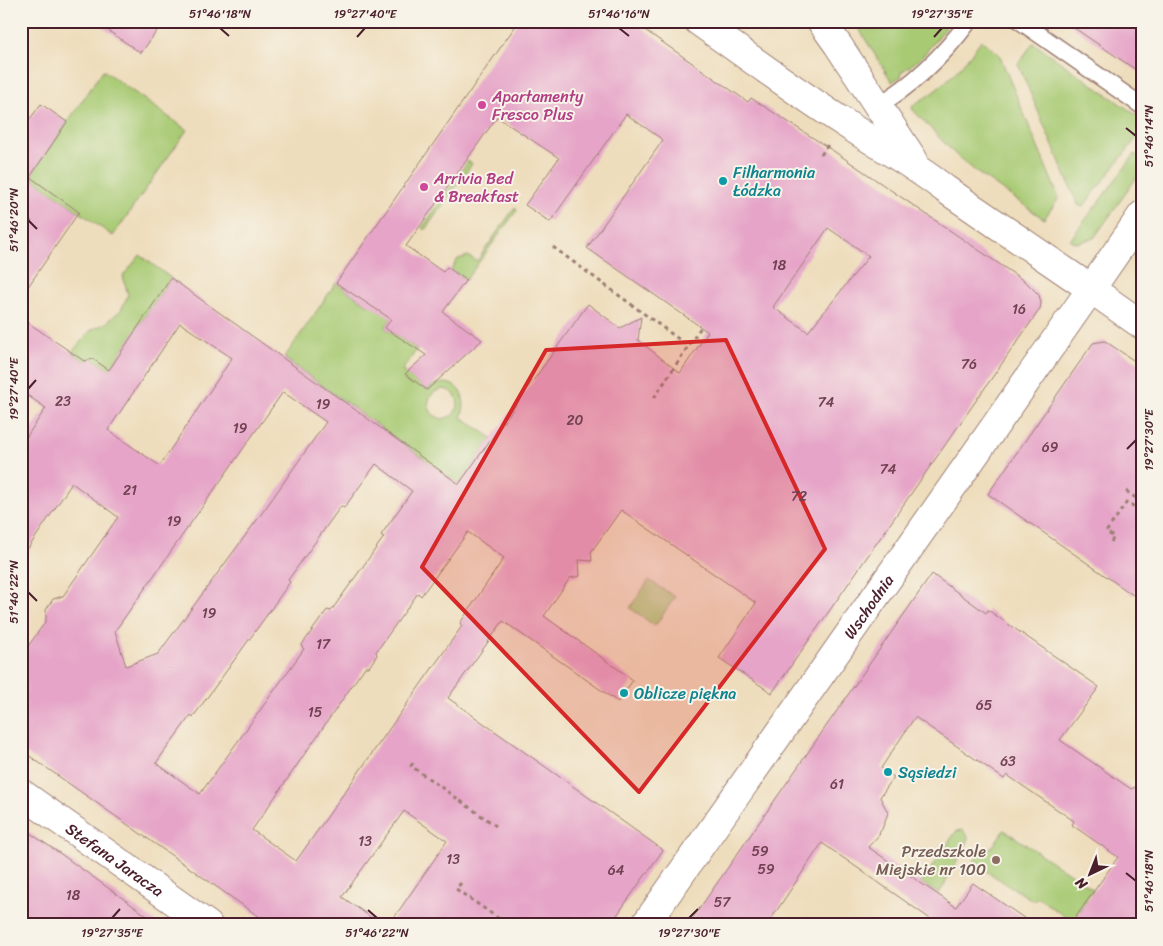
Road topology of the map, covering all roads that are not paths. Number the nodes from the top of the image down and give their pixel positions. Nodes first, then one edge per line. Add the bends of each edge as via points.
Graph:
1 (698, 21) edge
2 (821, 21) edge
3 (968, 21) edge
4 (1020, 21) edge
5 (877, 106) junction
6 (1142, 106) edge
7 (927, 175) junction
8 (1142, 215) edge
9 (1091, 289) junction
10 (1142, 325) edge
11 (21, 794) edge
12 (208, 925) edge
13 (645, 925) edge

1 - 7 street via 846,124
2 - 5 street
3 - 5 lane via 931,67
4 - 6 lane
5 - 7 street
7 - 9 street
8 - 9 street, Wschodnia
9 - 10 street
9 - 13 street, Wschodnia
11 - 12 street, Stefana Jaracza

